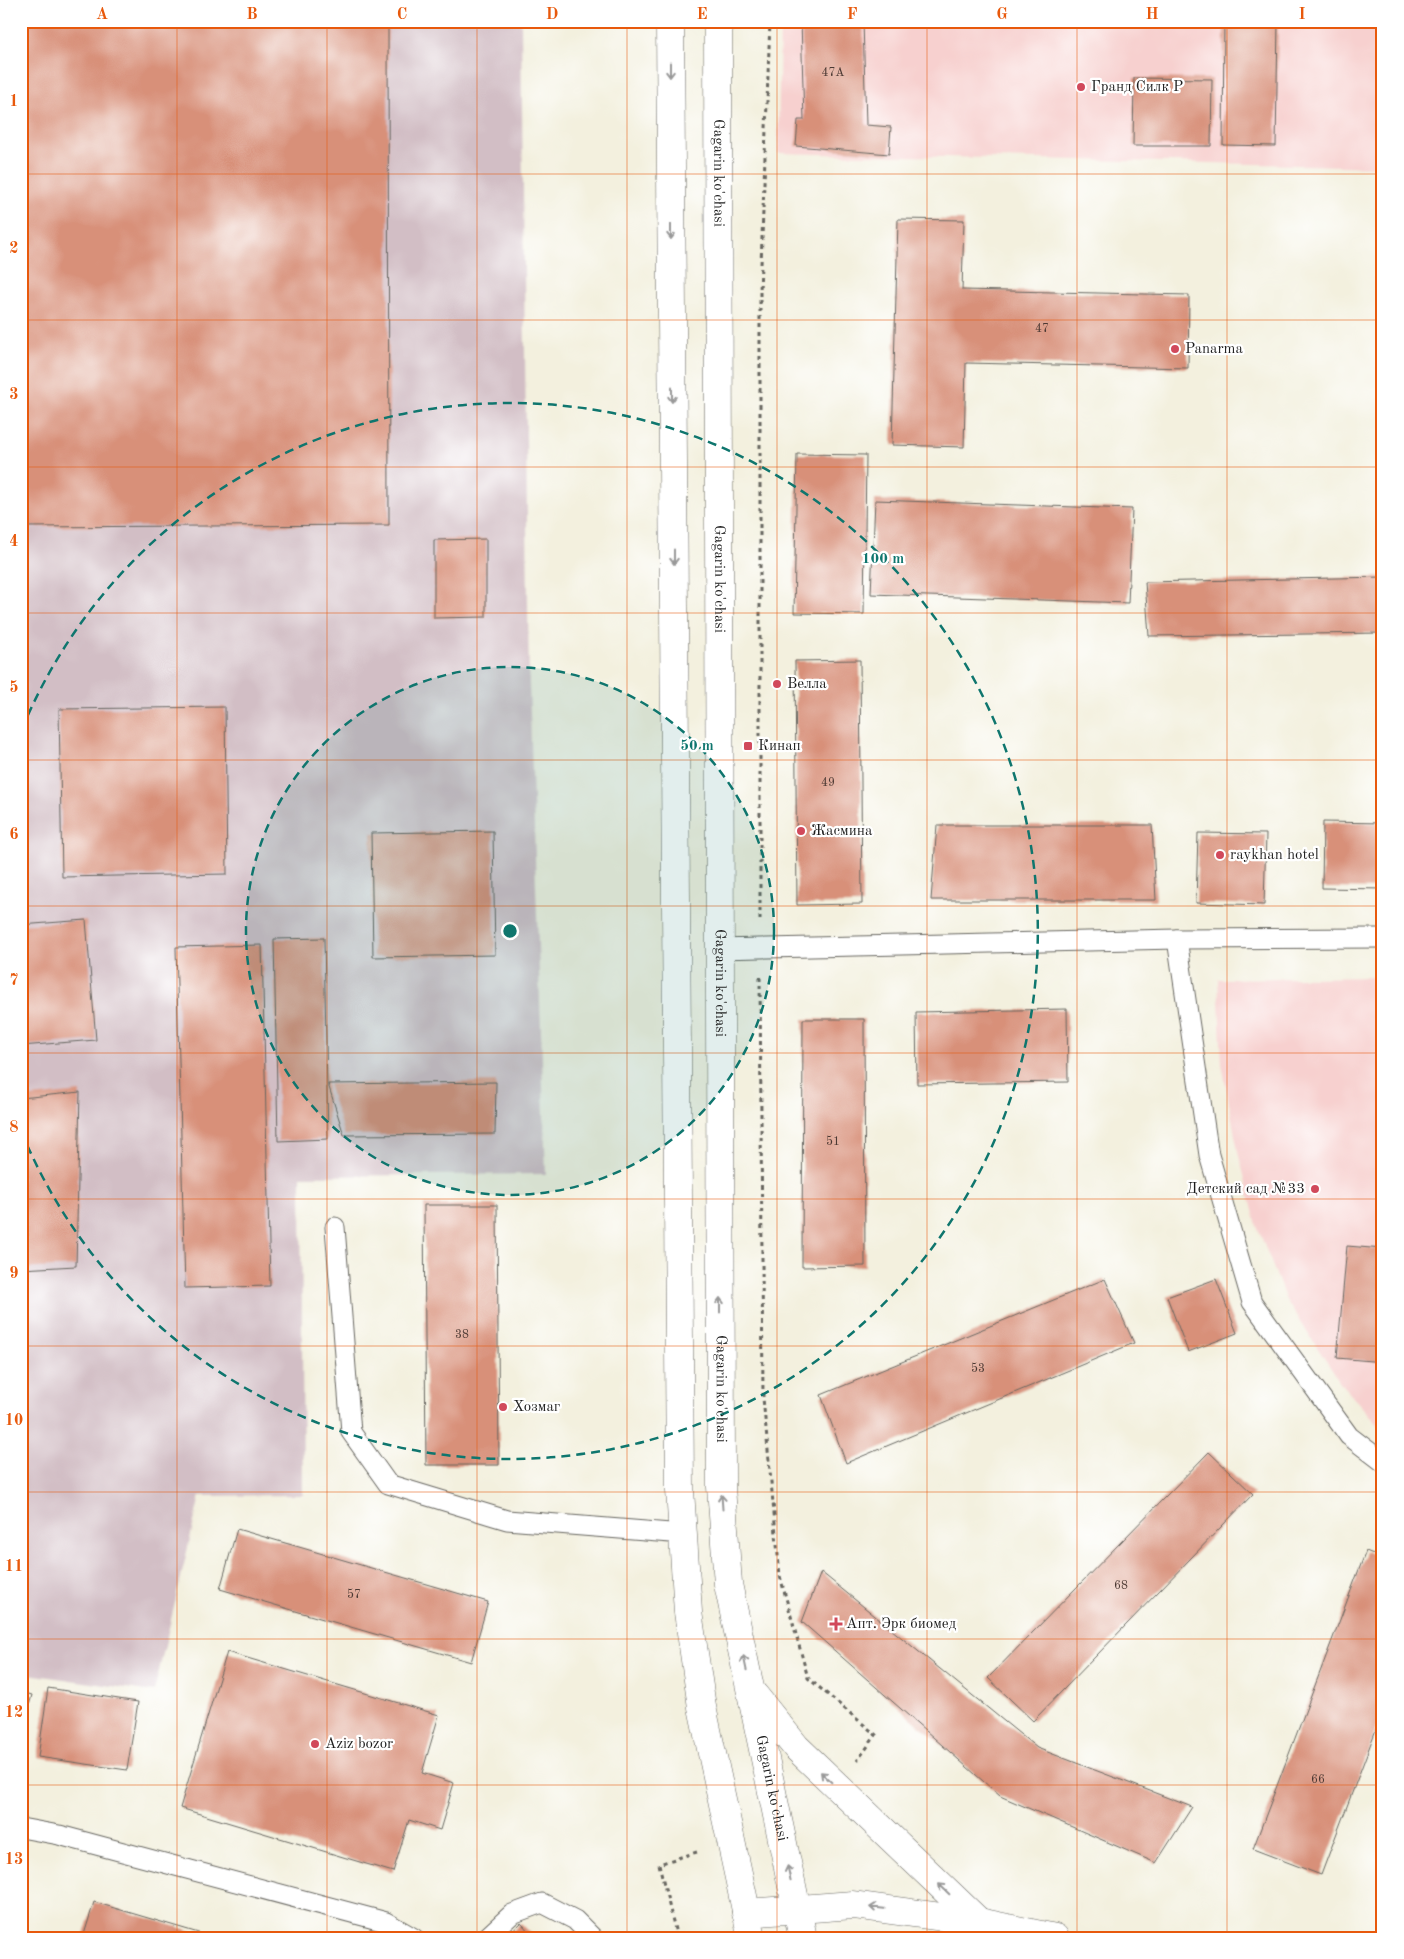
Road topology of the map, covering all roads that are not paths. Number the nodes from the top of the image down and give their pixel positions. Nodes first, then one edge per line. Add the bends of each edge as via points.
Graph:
1 (670, 21) edge
2 (718, 21) edge
3 (1383, 938) edge
4 (1177, 939) junction
5 (718, 949) junction
6 (335, 1227) dead end
7 (1383, 1462) edge
8 (683, 1534) junction
9 (752, 1692) junction
10 (21, 1828) edge
11 (797, 1911) junction
12 (979, 1922) junction
13 (749, 1926) edge
14 (414, 1938) edge
15 (486, 1938) edge
16 (593, 1938) edge
17 (803, 1938) edge
18 (1054, 1938) edge

1 -> 8 main road via 680,1490
2 - 5 main road, Gagarin ko'chasi
3 - 4 lane
4 - 5 lane
4 - 7 lane via 1209,1155 1252,1302 1349,1436
9 -> 5 main road, Gagarin ko'chasi via 728,1584 721,1487
6 - 8 lane via 351,1432 388,1484 507,1520
8 - 13 main road via 688,1612 702,1707
11 -> 9 main road, Gagarin ko'chasi
12 -> 9 main road via 796,1747
10 - 14 lane via 386,1922
12 -> 11 main road via 854,1905
11 - 13 main road
11 - 17 main road, Gagarin ko'chasi
12 - 18 main road
15 - 16 lane via 512,1914 542,1903 575,1920

